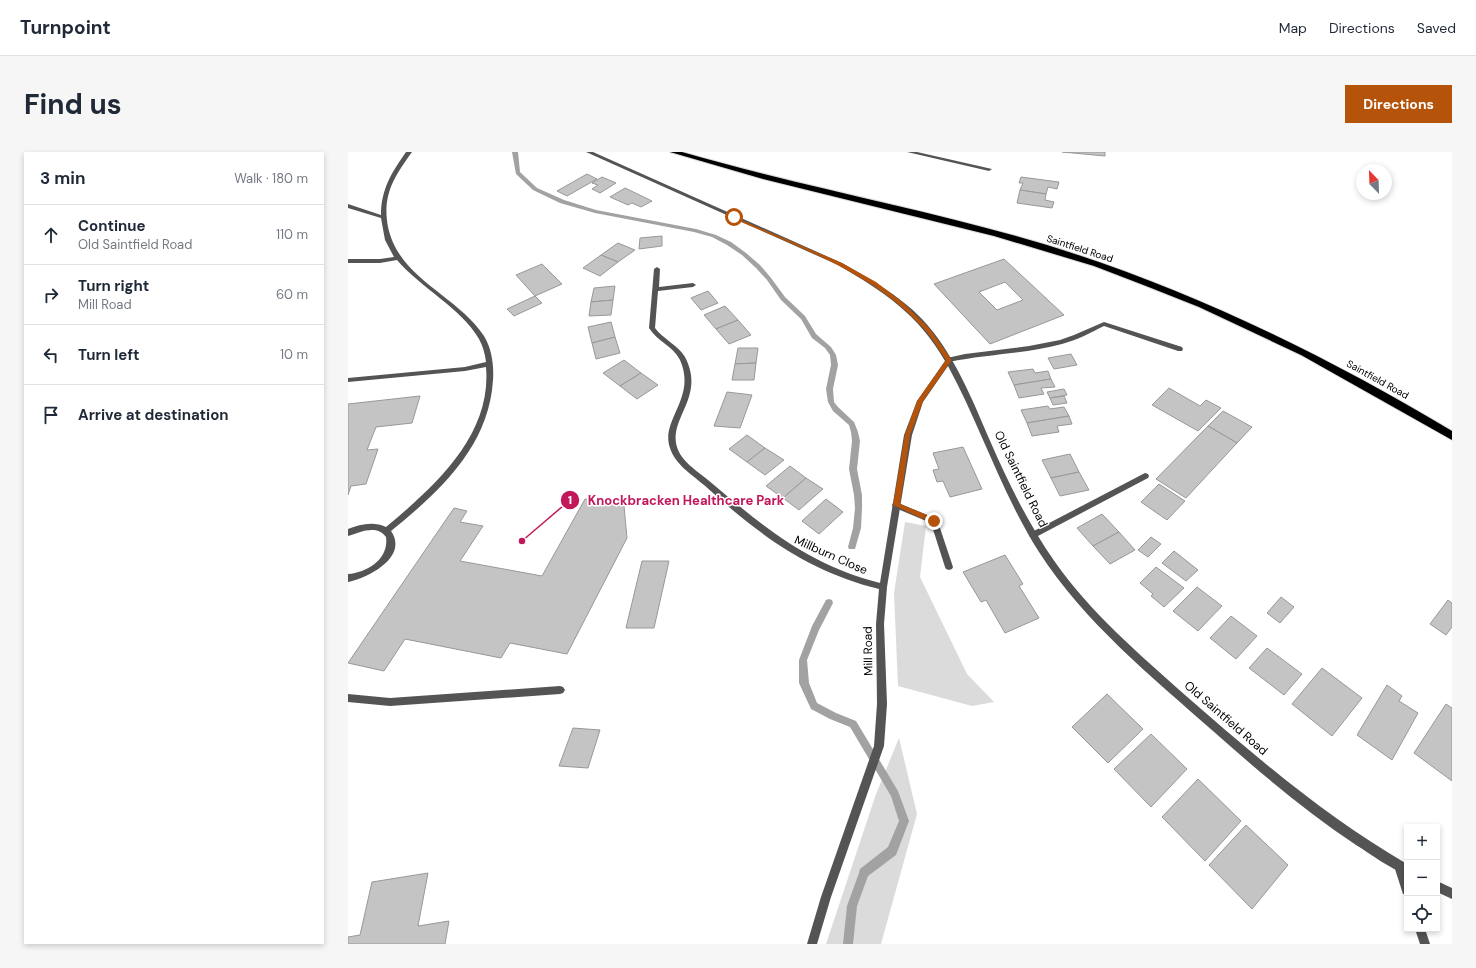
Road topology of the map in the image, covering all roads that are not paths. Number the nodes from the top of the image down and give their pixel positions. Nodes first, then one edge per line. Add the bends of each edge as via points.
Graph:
1 (409, 152) edge
2 (589, 152) edge
3 (674, 152) edge
4 (910, 152) edge
5 (990, 169) dead end
6 (348, 206) edge
7 (384, 217) junction
8 (397, 258) junction
9 (348, 261) edge
10 (657, 269) dead end
11 (693, 285) dead end
12 (655, 288) junction
13 (1180, 349) dead end
14 (949, 360) junction
15 (489, 364) junction
16 (348, 380) edge
17 (1452, 436) edge
18 (1145, 476) dead end
19 (896, 505) junction
20 (386, 531) junction
21 (348, 533) edge
22 (1033, 535) junction
23 (949, 567) dead end
24 (349, 580) edge
25 (883, 587) junction
26 (560, 690) dead end
27 (348, 698) edge
28 (1403, 868) edge
29 (1440, 888) edge
30 (1452, 894) edge
31 (1421, 932) edge
32 (812, 944) edge
33 (1425, 944) edge

1 - 7 street via 393,174 385,191
2 - 14 street, Old Saintfield Road via 840,264 874,283 927,329
3 - 17 highway, Saintfield Road via 976,228 1113,270 1177,295 1279,341 1350,376
4 - 5 street
6 - 7 street
7 - 8 street via 384,226
8 - 9 street
8 - 15 street via 469,321 482,338 488,351
10 - 12 street, Millburn Close
11 - 12 street
12 - 25 street, Millburn Close via 652,328 661,339 675,348 681,356 687,374 688,389 671,438 673,448 679,457 711,488 784,546 849,578
13 - 14 street via 1104,324 1076,337 1050,344
14 - 19 street, Mill Road via 920,401 908,435
14 - 22 street, Old Saintfield Road via 1001,474
15 - 16 street via 465,369
15 - 20 street via 487,402 468,447 447,476 421,503
18 - 22 street
19 - 23 street via 934,521
19 - 25 street, Mill Road
20 - 21 street via 371,527
20 - 24 street via 391,536 392,544 383,561
22 - 28 street, Old Saintfield Road via 1053,567 1125,646 1279,782 1333,824
25 - 32 street, Mill Road via 880,624 882,704 879,746
26 - 27 street via 390,702
29 - 30 street
31 - 33 street

